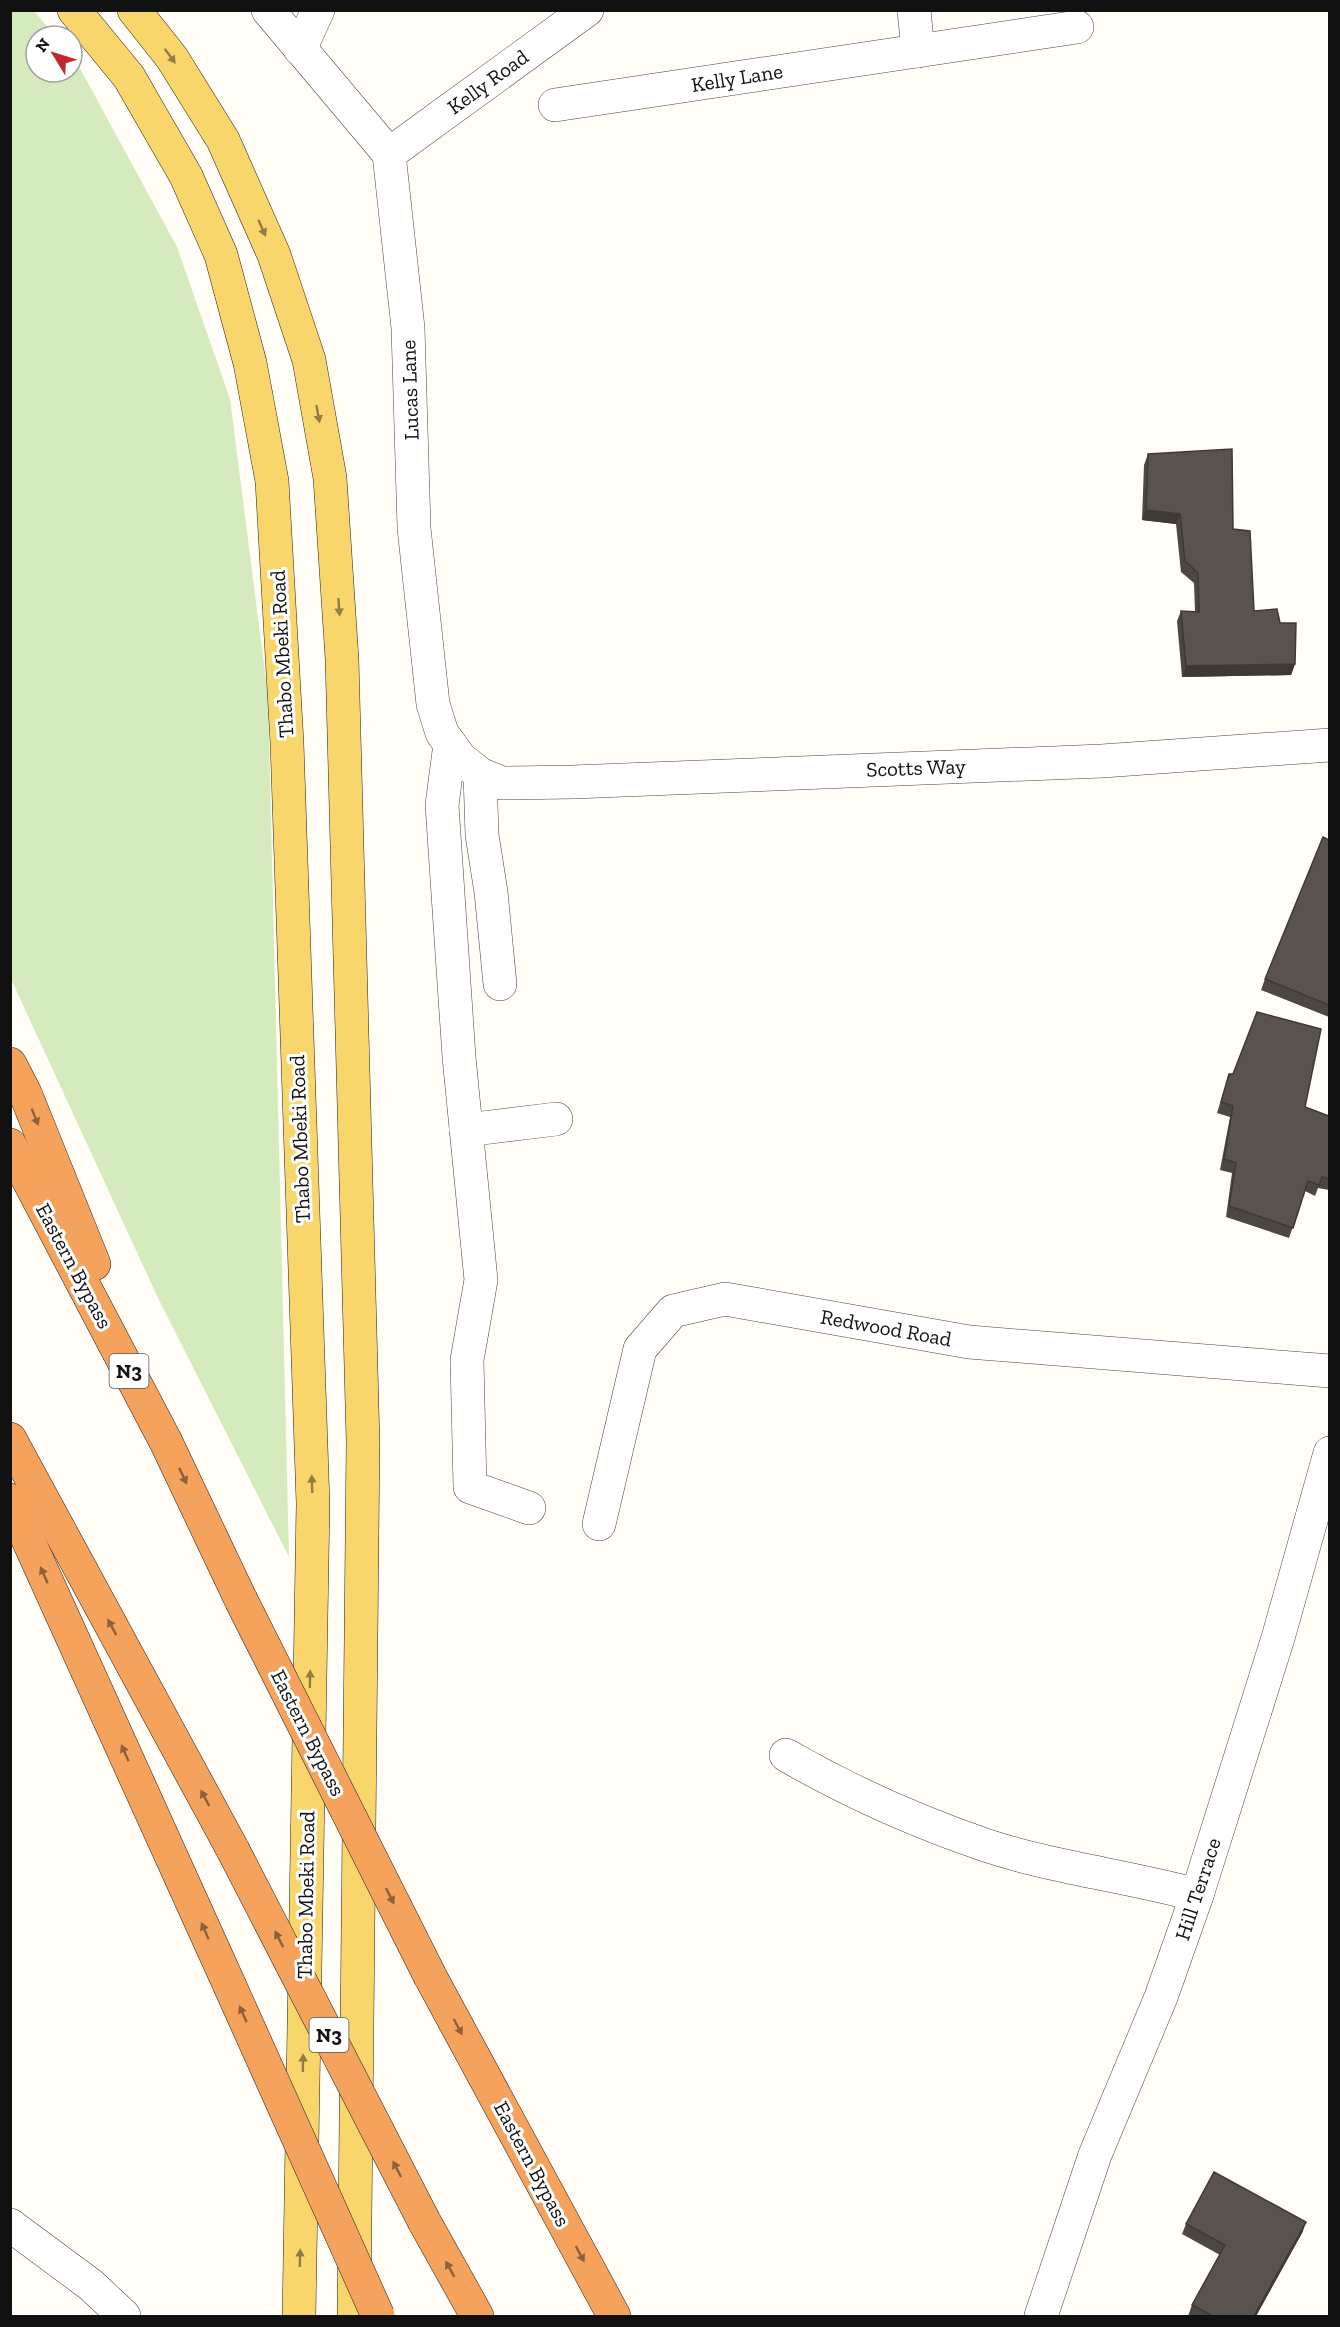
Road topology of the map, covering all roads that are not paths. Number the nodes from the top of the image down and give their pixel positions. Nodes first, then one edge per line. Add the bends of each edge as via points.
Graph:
1 (74, 10) edge
2 (134, 10) edge
3 (268, 10) edge
4 (318, 10) edge
5 (587, 10) edge
6 (914, 10) edge
7 (1077, 27) dead end
8 (300, 49) junction
9 (918, 51) junction
10 (555, 105) dead end
11 (389, 154) junction
12 (450, 744) junction
13 (1329, 745) edge
14 (491, 778) junction
15 (500, 984) dead end
16 (10, 1064) edge
17 (556, 1119) dead end
18 (466, 1130) junction
19 (10, 1145) edge
20 (1329, 1371) edge
21 (10, 1439) edge
22 (166, 1442) junction
23 (1329, 1453) edge
24 (10, 1500) edge
25 (529, 1508) dead end
26 (599, 1524) dead end
27 (786, 1755) dead end
28 (1197, 1894) junction
29 (10, 2225) edge
30 (124, 2316) edge
31 (299, 2316) edge
32 (354, 2316) edge
33 (378, 2316) edge
34 (477, 2316) edge
35 (614, 2316) edge
36 (1041, 2316) edge

31 -> 1 main road, Thabo Mbeki Road via 313,1504 287,743 273,481 250,363 221,255 186,176 129,77
2 -> 32 main road via 172,58 223,140 274,255 309,360 330,478 342,659 363,1442
3 - 8 street
4 - 8 street
5 - 11 street, Kelly Road
6 - 9 street
7 - 9 street, Kelly Lane
8 - 11 street
9 - 10 street, Kelly Lane
11 - 12 street, Lucas Lane via 408,328 414,528 433,704 442,733
12 - 14 street, Lucas Lane via 460,758
12 - 18 street via 442,805
13 - 14 street, Scotts Way via 1102,760 573,782
14 - 15 street via 482,836
16 -> 22 highway
17 - 18 street
18 - 25 street via 481,1280 467,1360 470,1487
19 - 22 highway, Eastern Bypass / N3
20 - 26 street, Redwood Road via 969,1342 725,1299 673,1311 640,1349
34 -> 21 highway, N3, bridge via 233,1850
22 -> 35 highway, Eastern Bypass / N3, bridge via 430,1976
23 - 28 street, Hill Terrace via 1278,1638
33 -> 24 highway, bridge
27 - 28 street via 878,1804 987,1845
28 - 36 street, Hill Terrace via 1161,1997 1095,2155
29 - 30 street via 91,2285

